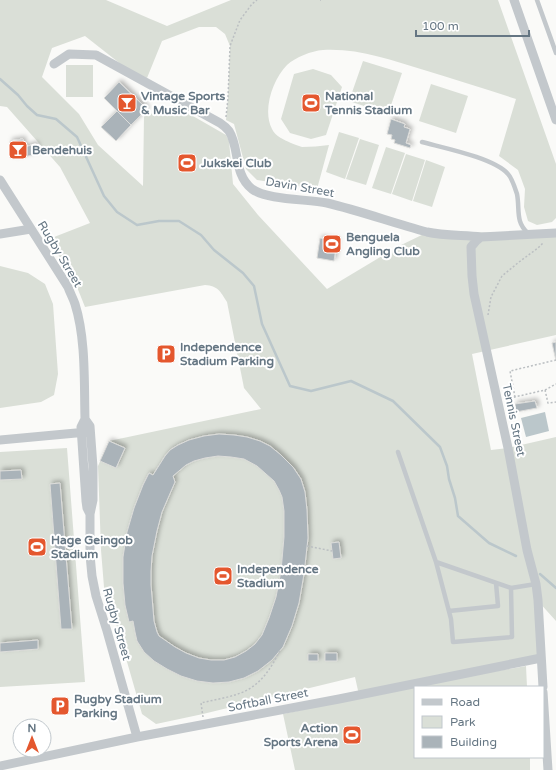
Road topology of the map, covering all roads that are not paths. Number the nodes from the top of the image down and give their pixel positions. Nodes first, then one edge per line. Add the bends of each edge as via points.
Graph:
1 (514, 0) edge
2 (537, 0) edge
3 (556, 53) edge
4 (54, 64) dead end
5 (556, 120) edge
6 (422, 142) dead end
7 (0, 180) edge
8 (31, 229) junction
9 (0, 234) edge
10 (530, 234) junction
11 (553, 234) edge
12 (481, 237) junction
13 (86, 427) junction
14 (0, 434) edge
15 (0, 440) edge
16 (398, 452) dead end
17 (436, 562) junction
18 (496, 583) junction
19 (536, 584) junction
20 (511, 588) junction
21 (449, 611) junction
22 (541, 658) junction
23 (543, 686) edge
24 (544, 708) edge
25 (137, 737) junction
26 (0, 766) edge
27 (548, 770) edge

1 - 5 street
2 - 3 lane
4 - 12 street, Davin Street via 69,54 96,55 220,123 232,136 241,174 253,189 262,194 325,203 428,232
6 - 10 lane via 489,161 502,168 509,175 517,194 519,220 523,229
7 - 8 street, Rugby Street
8 - 9 street
8 - 13 street, Rugby Street via 68,287 75,304 84,360
10 - 11 street
10 - 12 street
12 - 19 street, Tennis Street via 471,247 474,294
13 - 14 street
13 - 15 street
13 - 25 street, Rugby Street via 93,467 90,514 92,576
16 - 17 lane
17 - 18 lane
17 - 21 lane
18 - 20 lane
18 - 21 lane via 498,606
19 - 20 lane
19 - 22 street, Tennis Street
20 - 21 lane via 512,637 453,642
22 - 23 street, Tennis Street
22 - 25 street, Softball Street
24 - 27 street
25 - 26 street, Softball Street

